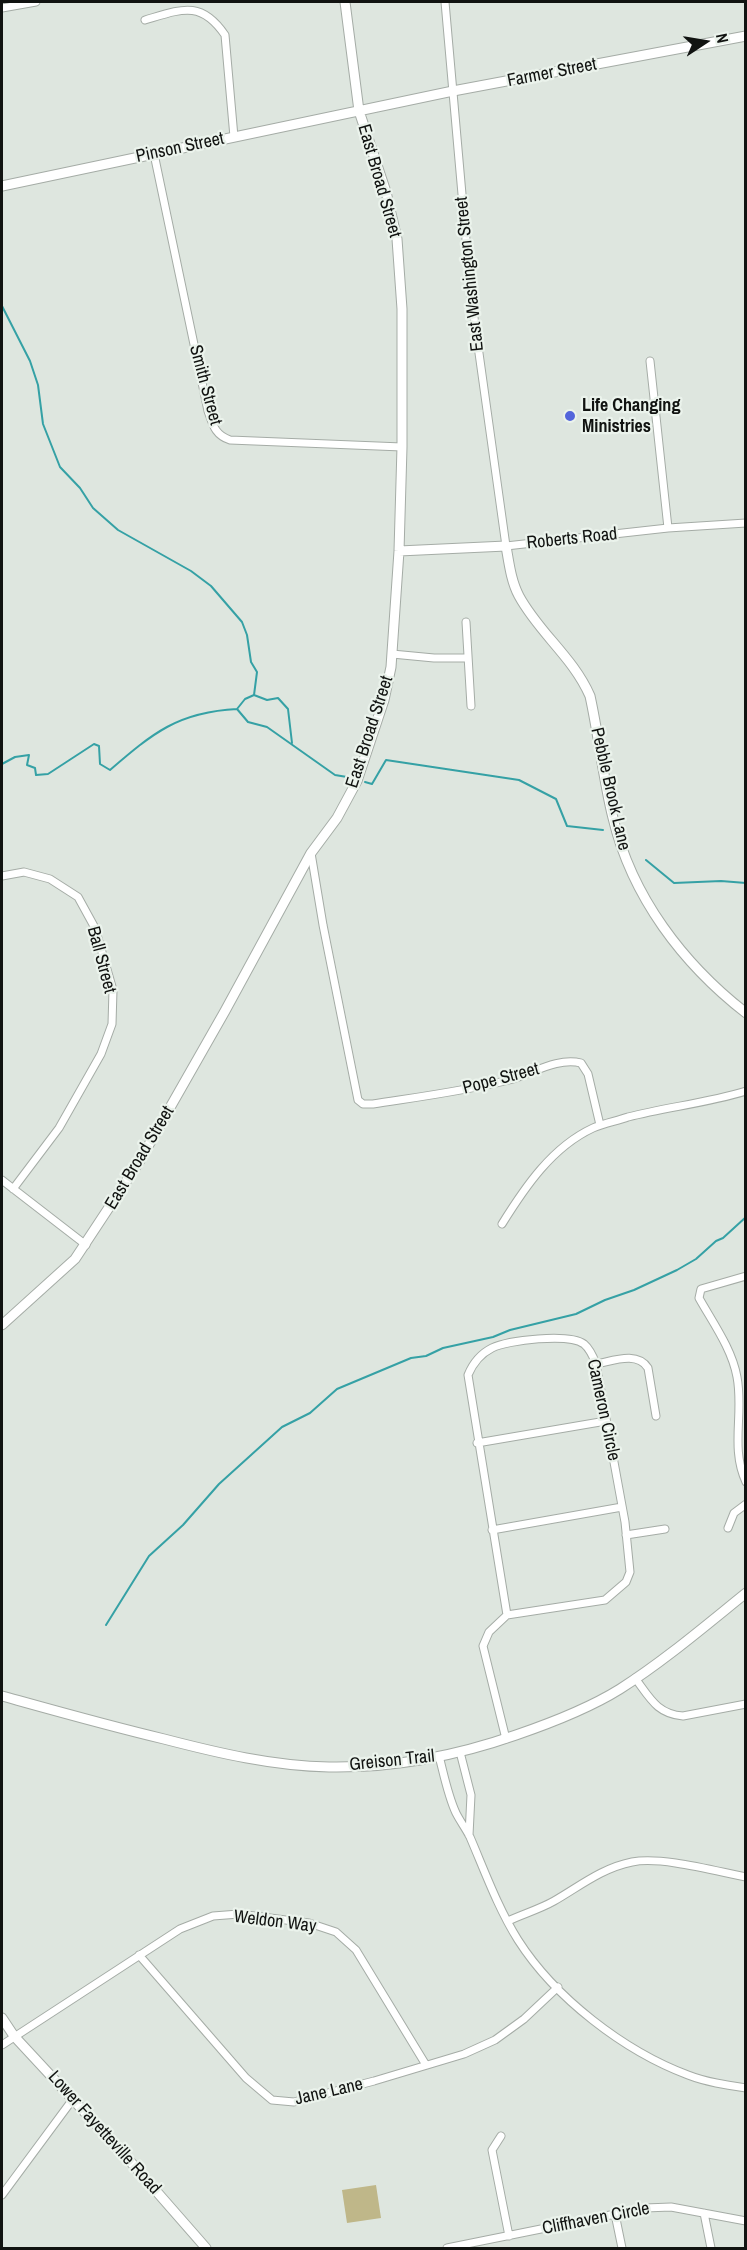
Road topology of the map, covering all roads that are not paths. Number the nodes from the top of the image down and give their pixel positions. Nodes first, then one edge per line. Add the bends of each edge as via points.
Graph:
1 (36, 2) edge
2 (345, 2) edge
3 (445, 2) edge
4 (2, 8) edge
5 (146, 20) dead end
6 (746, 36) edge
7 (453, 91) junction
8 (359, 111) junction
9 (234, 136) junction
10 (154, 154) junction
11 (2, 186) edge
12 (650, 361) dead end
13 (402, 447) junction
14 (746, 524) edge
15 (668, 528) junction
16 (506, 546) junction
17 (399, 551) junction
18 (466, 622) dead end
19 (392, 654) junction
20 (467, 658) junction
21 (471, 706) dead end
22 (311, 853) junction
23 (2, 876) edge
24 (746, 1013) edge
25 (746, 1091) edge
26 (600, 1125) junction
27 (2, 1180) edge
28 (13, 1189) junction
29 (502, 1224) dead end
30 (87, 1245) junction
31 (746, 1276) edge
32 (2, 1325) edge
33 (596, 1364) junction
34 (742, 1387) edge
35 (656, 1416) dead end
36 (606, 1421) junction
37 (477, 1443) junction
38 (746, 1482) edge
39 (746, 1504) edge
40 (622, 1507) junction
41 (728, 1528) dead end
42 (665, 1529) dead end
43 (492, 1530) junction
44 (626, 1535) junction
45 (746, 1593) edge
46 (507, 1615) junction
47 (635, 1678) junction
48 (2, 1696) edge
49 (746, 1704) edge
50 (506, 1739) junction
51 (460, 1752) junction
52 (439, 1756) junction
53 (469, 1835) junction
54 (746, 1877) edge
55 (508, 1921) junction
56 (139, 1955) junction
57 (558, 1987) junction
58 (2, 2018) edge
59 (14, 2036) junction
60 (2, 2045) edge
61 (426, 2065) junction
62 (746, 2088) edge
63 (73, 2098) junction
64 (501, 2136) dead end
65 (2, 2195) edge
66 (704, 2213) junction
67 (615, 2214) junction
68 (746, 2222) edge
69 (509, 2236) junction
70 (206, 2248) edge
71 (447, 2248) edge
72 (622, 2248) edge
73 (711, 2248) edge

1 - 4 street
2 - 8 street, East Broad Street
3 - 7 street, East Washington Street
5 - 9 street via 191,7 208,14 219,26 225,35
6 - 7 street, Farmer Street
7 - 8 street, Farmer Street
7 - 16 street, East Washington Street via 471,296
8 - 9 street, Pinson Street
8 - 13 street, East Broad Street via 397,239 402,309
9 - 10 street, Pinson Street
10 - 11 street, Pinson Street
10 - 13 street, Smith Street via 215,431 230,440
12 - 15 street
13 - 17 street, East Broad Street
14 - 15 street, Roberts Road
15 - 16 street, Roberts Road
16 - 17 street, Roberts Road
16 - 24 street, Pebble Brook Lane via 519,596 575,668 590,696 613,819 628,866 664,928 691,964
17 - 19 street, East Broad Street
18 - 20 street
19 - 20 street
19 - 22 street, East Broad Street via 384,700 357,781 337,818
20 - 21 street
22 - 26 street, Pope Street via 358,1100 373,1104 470,1088 575,1062 581,1063 588,1074
22 - 30 street, East Broad Street via 139,1162
23 - 28 street, Ball Street via 33,874 50,879 78,897 95,927 113,990 112,1024 101,1054 59,1128
25 - 26 street
26 - 29 street via 569,1143 543,1166
27 - 28 street
28 - 30 street
30 - 32 street, East Broad Street
31 - 34 street via 701,1289 699,1298 733,1360
33 - 35 street via 632,1358 644,1362
33 - 36 street, Cameron Circle
33 - 37 street, Cameron Circle via 583,1343 569,1338 493,1347 480,1355 468,1375
34 - 38 street via 736,1449
36 - 37 street
36 - 40 street, Cameron Circle
37 - 43 street, Cameron Circle
39 - 41 street via 734,1514
40 - 43 street
40 - 44 street, Cameron Circle
42 - 44 street
43 - 46 street, Cameron Circle
44 - 46 street, Cameron Circle via 630,1572 626,1582 605,1600
45 - 47 street, Greison Trail
46 - 50 street via 489,1632 483,1646
47 - 49 street via 661,1710 673,1715
47 - 50 street, Greison Trail via 577,1712
48 - 52 street, Greison Trail via 217,1753 272,1763 379,1765
50 - 51 street, Greison Trail
51 - 52 street, Greison Trail
51 - 53 street via 471,1795
52 - 53 street via 456,1812
53 - 55 street
54 - 55 street via 675,1863 634,1862 607,1870
55 - 57 street
56 - 59 street, Weldon Way
56 - 61 street, Jane Lane via 246,2078 272,2100 294,2102
56 - 61 street, Weldon Way via 180,1929 213,1916 239,1914 309,1923 336,1932 356,1950
57 - 61 street, Jane Lane via 495,2040
57 - 62 street via 586,2014 654,2059 688,2075
58 - 59 street, Lower Fayetteville Road
59 - 60 street, Weldon Way
59 - 63 street, Lower Fayetteville Road
63 - 65 street
63 - 70 street, Lower Fayetteville Road
64 - 69 street via 492,2150
66 - 67 street, Cliffhaven Circle via 671,2206
66 - 68 street, Cliffhaven Circle
66 - 73 street
67 - 69 street, Cliffhaven Circle
67 - 72 street
69 - 71 street, Cliffhaven Circle

